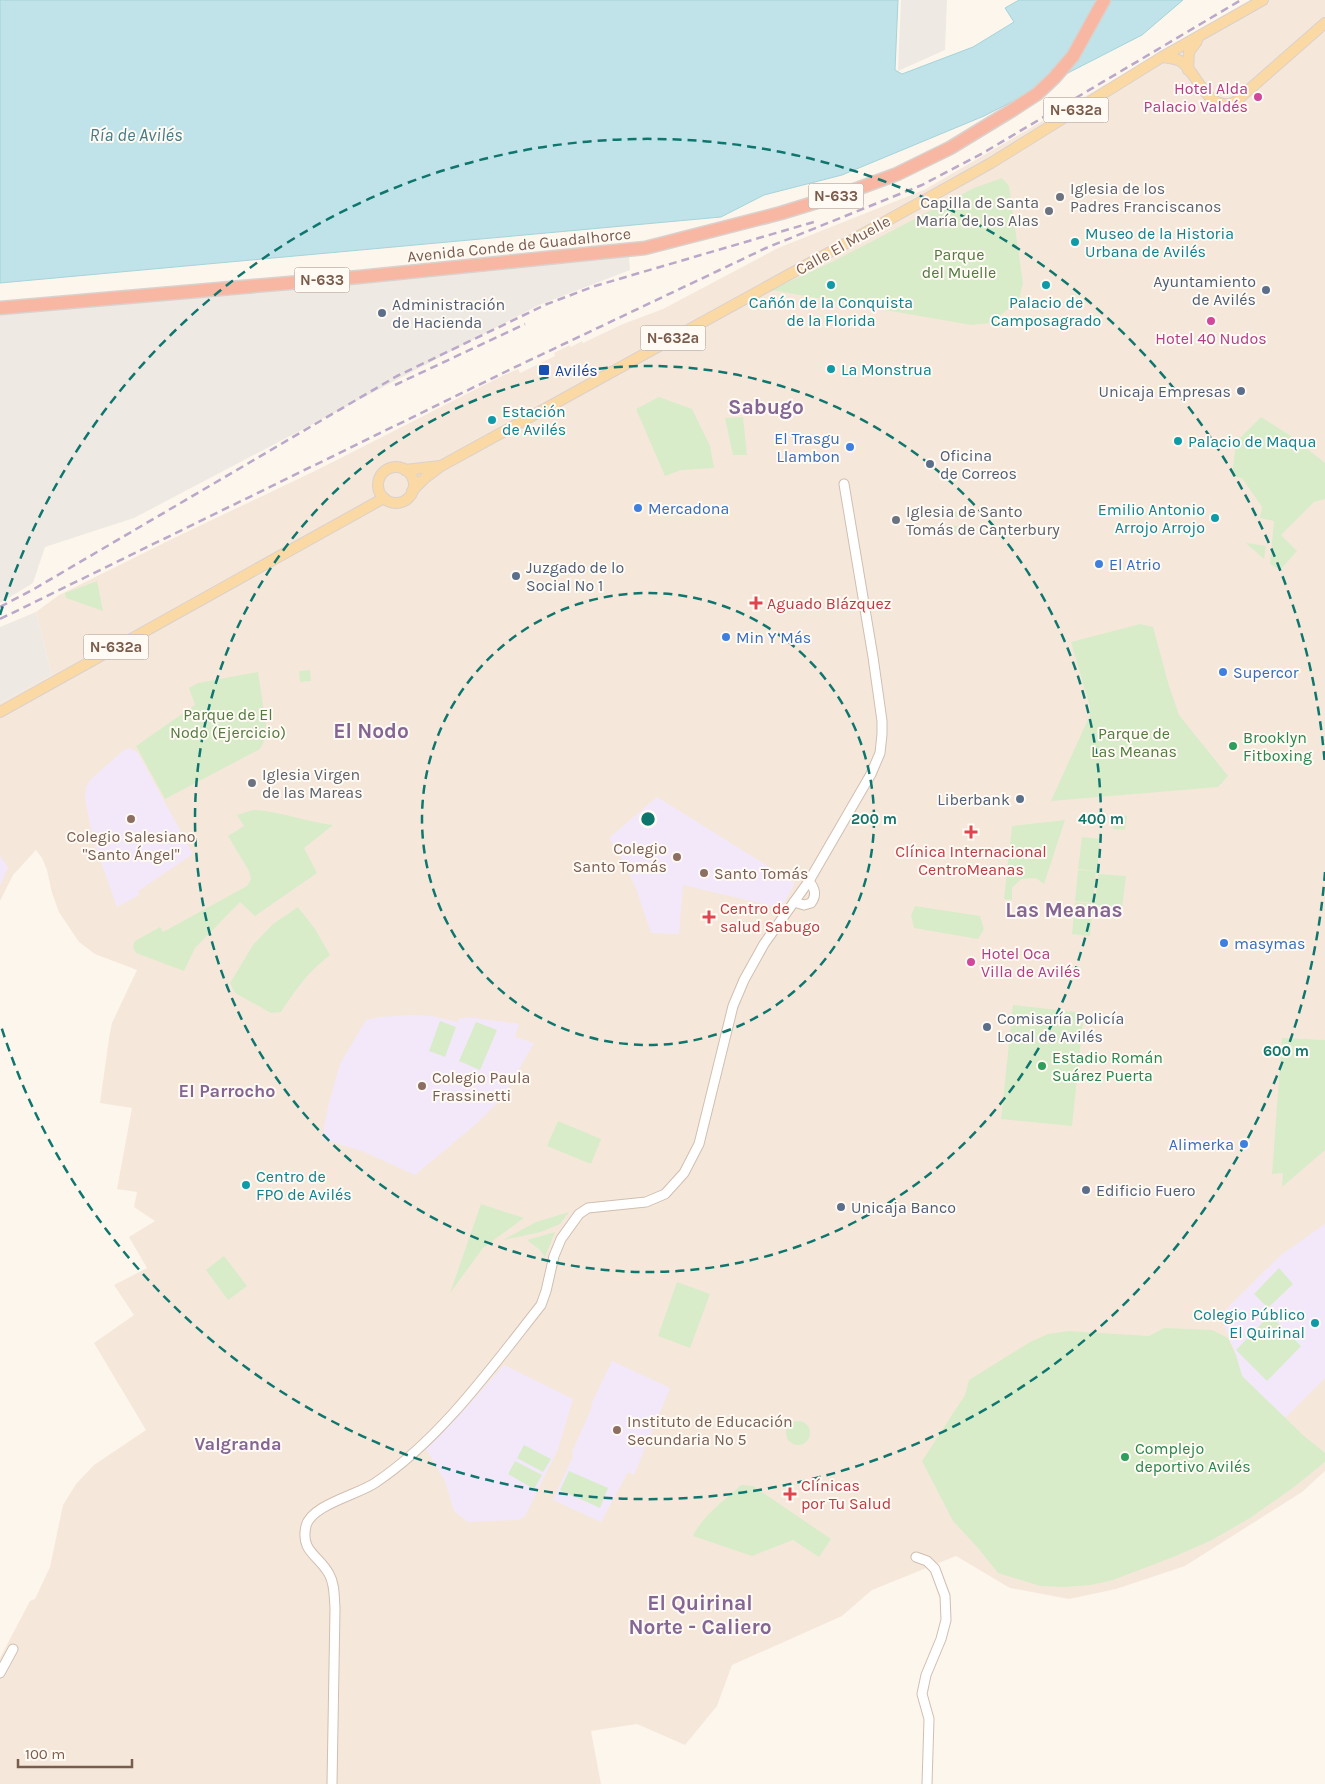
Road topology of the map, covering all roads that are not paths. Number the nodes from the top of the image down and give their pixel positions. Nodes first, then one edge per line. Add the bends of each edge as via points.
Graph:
1 (1104, 0) edge
2 (1263, 0) edge
3 (1325, 23) edge
4 (1206, 34) junction
5 (1162, 57) junction
6 (1188, 70) junction
7 (0, 308) edge
8 (441, 466) junction
9 (405, 470) junction
10 (844, 484) dead end
11 (378, 486) junction
12 (412, 492) junction
13 (384, 498) junction
14 (360, 511) junction
15 (0, 712) edge
16 (809, 882) junction
17 (794, 902) junction
18 (916, 1557) dead end
19 (13, 1649) dead end
20 (0, 1673) edge
21 (332, 1784) edge
22 (927, 1784) edge

1 - 7 highway, Avenida Conde de Guadalhorce / N-633 via 1072,56 1037,94 950,148 897,174 781,213 644,248
2 - 4 main road
3 - 6 main road via 1232,104 1223,105 1212,99
4 - 5 main road, Calle El Muelle
4 - 6 main road via 1192,46
5 - 6 main road via 1177,60
5 - 8 main road, Calle El Muelle / N-632a via 982,168
8 - 9 main road, N-632a
8 - 12 main road, N-632a
9 - 11 main road, N-632a via 388,469
9 - 12 main road via 413,479
10 - 16 street via 873,657 882,734 880,753 870,774
11 - 13 main road
11 - 14 main road, N-632a
12 - 13 main road, N-632a via 401,502
13 - 14 main road, N-632a
14 - 15 main road, N-632a
16 - 17 street
16 - 17 street via 815,897 811,903
17 - 21 street via 764,944 733,1006 699,1144 684,1174 665,1194 646,1202 588,1208 579,1214 561,1239 541,1305 445,1422 393,1470 358,1493 317,1511 306,1523 305,1542 330,1574 334,1587
18 - 22 street via 928,1561 934,1569 945,1596 946,1620 922,1694 930,1719
19 - 20 street

